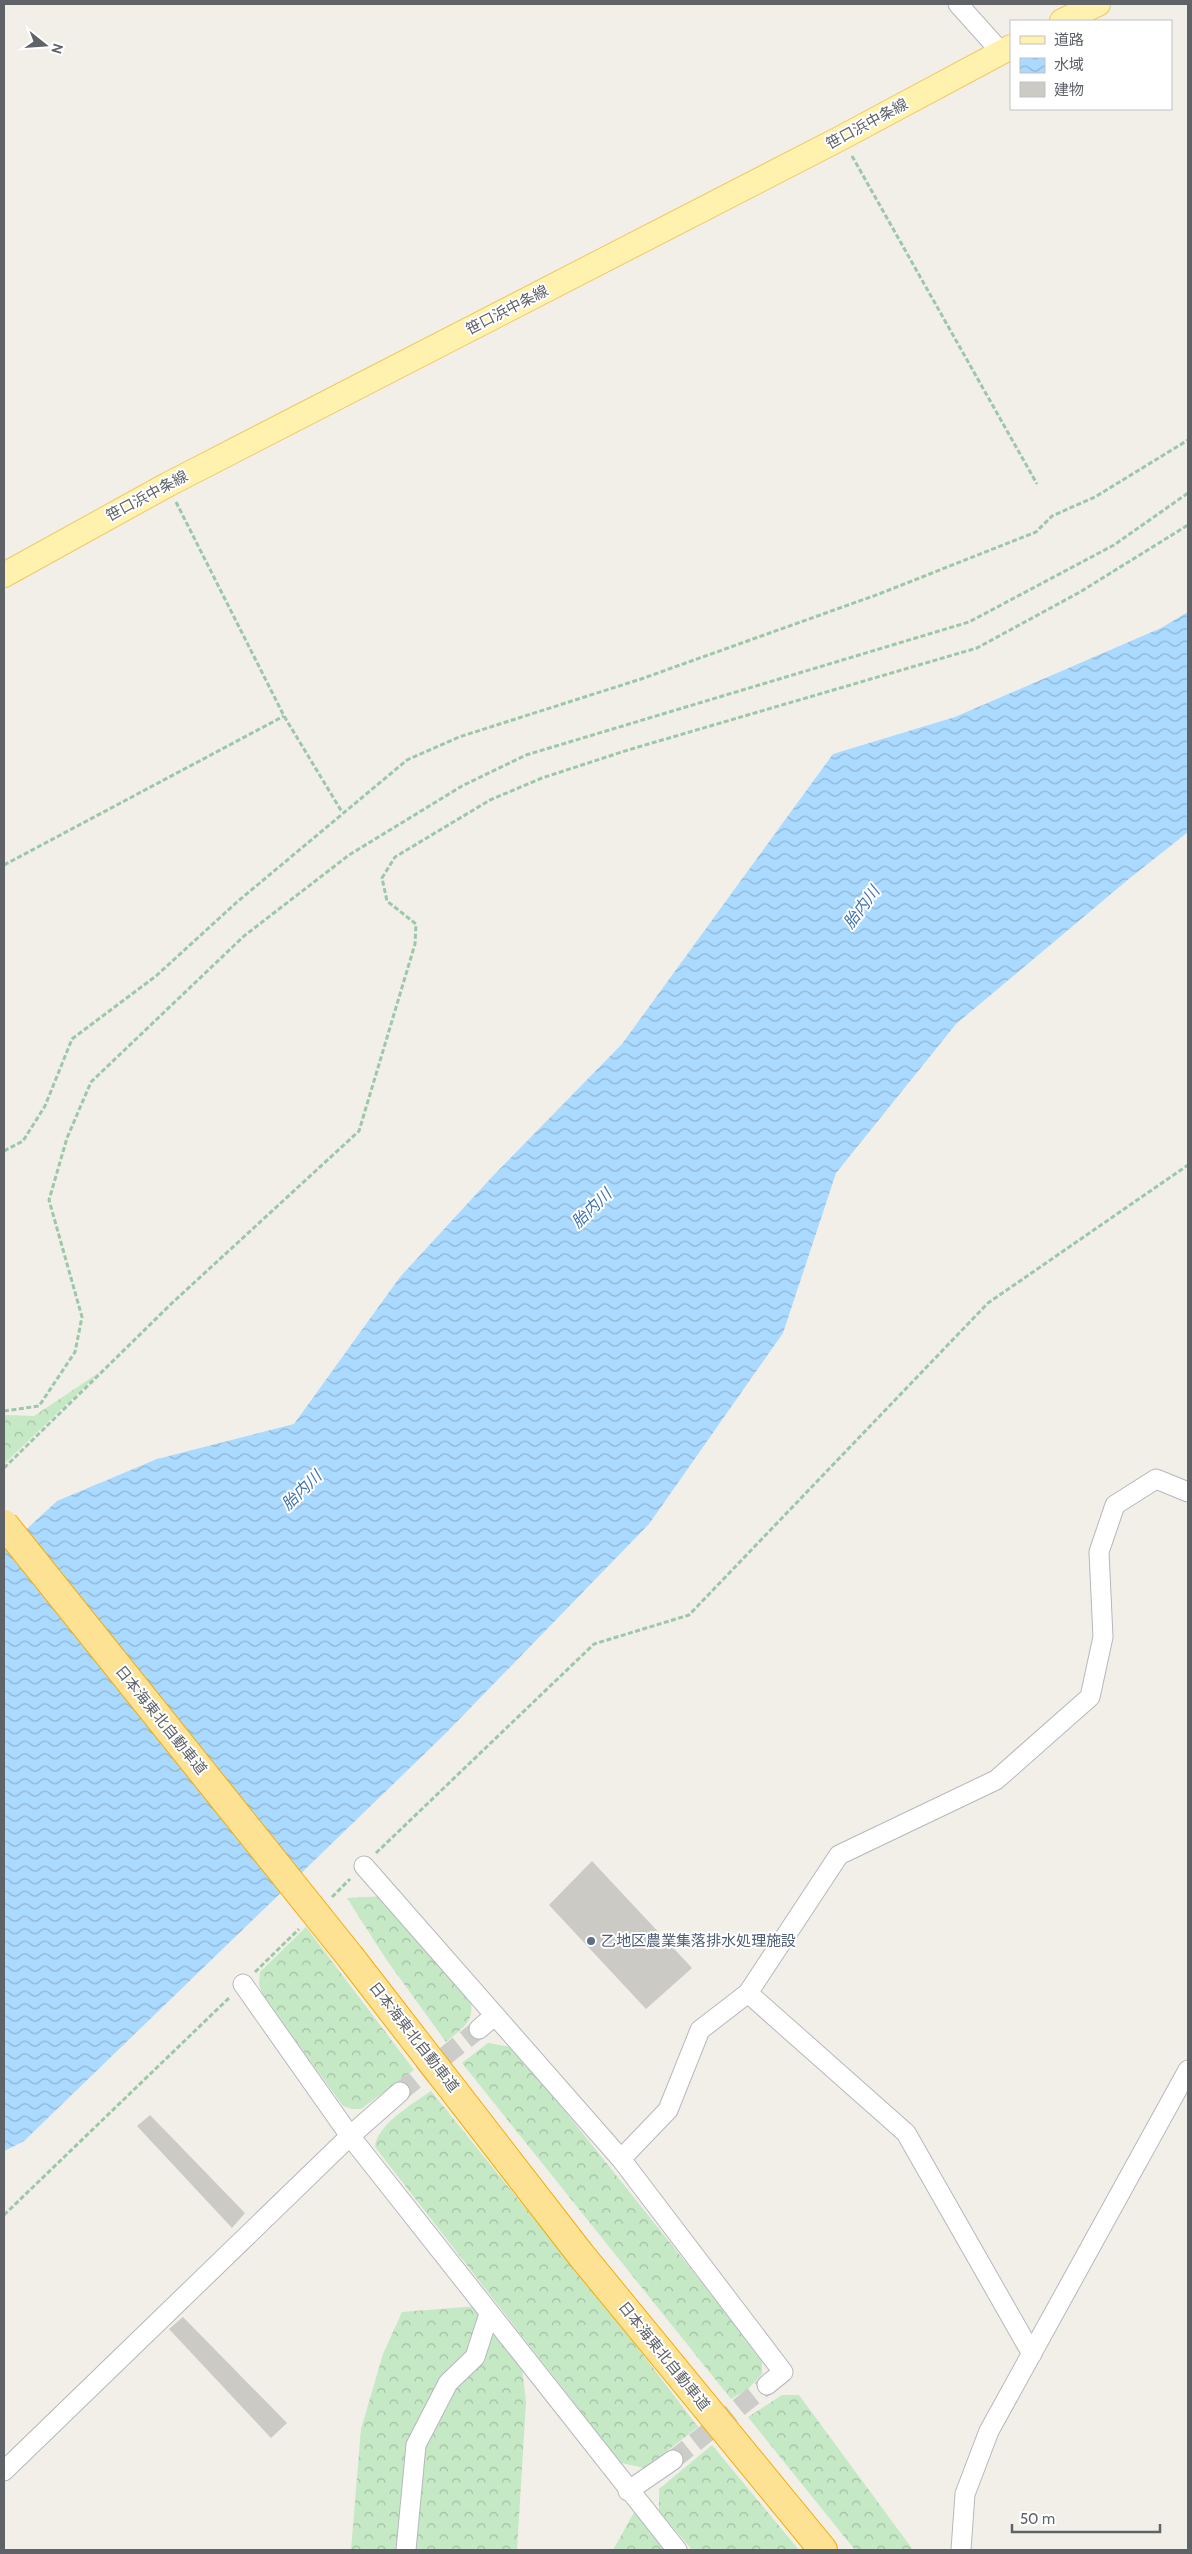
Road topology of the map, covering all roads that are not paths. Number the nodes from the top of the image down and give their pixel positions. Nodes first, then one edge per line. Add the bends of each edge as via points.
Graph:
1 (958, 4) edge
2 (1098, 4) edge
3 (1064, 20) edge
4 (1006, 49) edge
5 (4, 575) edge
6 (1188, 1492) edge
7 (4, 1524) edge
8 (364, 1866) road end
9 (243, 1984) road end
10 (748, 1993) junction
11 (494, 2016) junction
12 (479, 2029) tunnel mouth
13 (1188, 2070) edge
14 (400, 2092) tunnel mouth
15 (350, 2136) junction
16 (621, 2159) junction
17 (489, 2314) junction
18 (1032, 2354) junction
19 (767, 2385) tunnel mouth
20 (673, 2460) tunnel mouth
21 (4, 2471) edge
22 (628, 2492) junction
23 (406, 2550) edge
24 (677, 2550) edge
25 (823, 2550) edge
26 (961, 2550) edge

1 - 4 street
2 - 3 main road
4 - 5 main road, 笹口浜中条線 via 841,138 167,485
6 - 10 street via 1156,1479 1115,1505 1100,1552 1102,1637 1090,1697 996,1780 839,1855
7 - 25 highway, 日本海東北自動車道, bridge via 352,1959 581,2255
8 - 11 street
9 - 15 street
10 - 16 street via 700,2030 668,2110
10 - 18 street via 906,2134
11 - 12 street
11 - 16 street
13 - 18 street
14 - 15 street
15 - 17 street
15 - 21 street
16 - 19 street via 784,2372
17 - 22 street
17 - 23 street via 475,2357 448,2383 416,2445
18 - 26 street via 989,2431 965,2494
20 - 22 street
22 - 24 street

